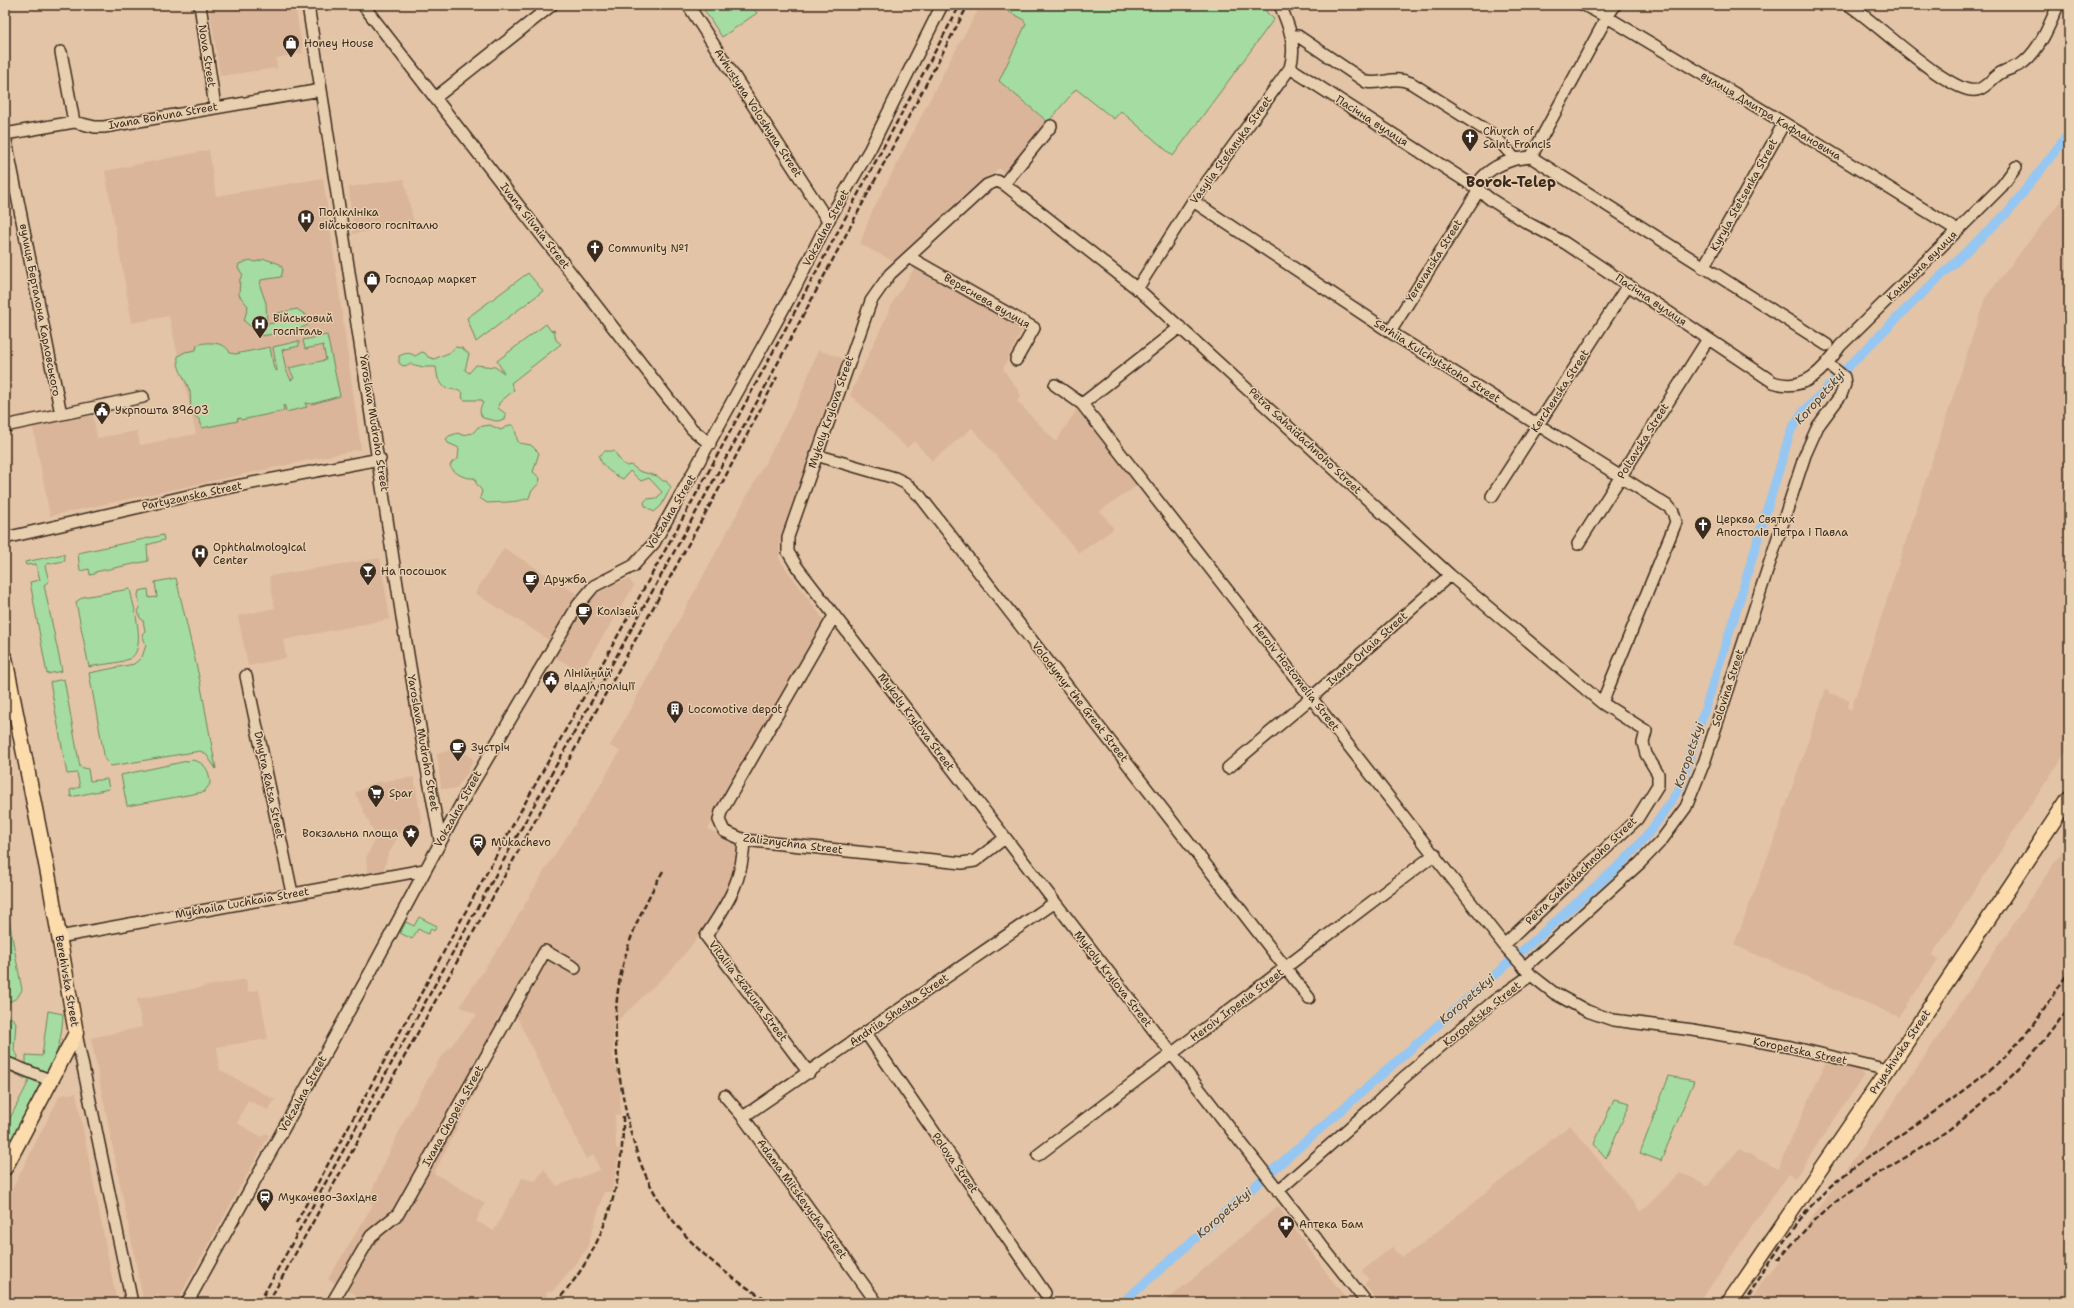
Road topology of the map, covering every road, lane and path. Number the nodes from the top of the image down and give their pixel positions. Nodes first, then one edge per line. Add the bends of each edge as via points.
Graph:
1 (200, 5) edge
2 (308, 5) edge
3 (363, 5) edge
4 (552, 5) edge
5 (688, 5) edge
6 (942, 5) edge
7 (1280, 5) edge
8 (1584, 5) edge
9 (1615, 5) edge
10 (1849, 5) edge
11 (2058, 5) edge
12 (1607, 16) junction
13 (1292, 36) junction
14 (61, 52) dead end
15 (1290, 68) junction
16 (321, 90) junction
17 (435, 98) junction
18 (215, 107) junction
19 (74, 122) junction
20 (1784, 123) junction
21 (1051, 126) dead end
22 (5, 135) edge
23 (1531, 157) junction
24 (1515, 159) junction
25 (2016, 167) dead end
26 (1004, 184) junction
27 (1476, 188) junction
28 (1193, 202) junction
29 (828, 221) junction
30 (1958, 230) junction
31 (909, 257) junction
32 (1703, 268) junction
33 (1628, 285) junction
34 (1137, 289) junction
35 (1180, 326) junction
36 (1390, 332) junction
37 (1708, 339) junction
38 (1827, 345) dead end
39 (1016, 360) dead end
40 (1836, 370) junction
41 (1055, 385) dead end
42 (143, 397) dead end
43 (1082, 404) junction
44 (61, 414) junction
45 (1538, 425) junction
46 (5, 426) edge
47 (710, 444) junction
48 (816, 455) junction
49 (380, 459) junction
50 (1621, 477) junction
51 (1492, 496) dead end
52 (5, 538) edge
53 (1578, 544) dead end
54 (1450, 575) junction
55 (834, 616) junction
56 (5, 660) edge
57 (246, 676) dead end
58 (1312, 697) junction
59 (1602, 703) junction
60 (1228, 768) dead end
61 (2069, 798) edge
62 (1005, 838) junction
63 (440, 840) junction
64 (744, 840) junction
65 (1435, 854) junction
66 (424, 870) junction
67 (292, 893) junction
68 (1054, 903) junction
69 (59, 936) junction
70 (1507, 949) junction
71 (575, 968) dead end
72 (1285, 968) junction
73 (1524, 968) junction
74 (1309, 998) dead end
75 (76, 1033) junction
76 (866, 1033) junction
77 (1172, 1055) junction
78 (5, 1062) edge
79 (1888, 1070) junction
80 (809, 1073) junction
81 (52, 1081) junction
82 (726, 1096) dead end
83 (743, 1117) junction
84 (1038, 1155) dead end
85 (5, 1168) edge
86 (1275, 1187) junction
87 (1045, 1293) dead end
88 (132, 1303) edge
89 (187, 1303) edge
90 (332, 1303) edge
91 (877, 1303) edge
92 (1367, 1303) edge
93 (1729, 1303) edge

1 - 18 street, Nova Street
2 - 16 street, Yaroslava Mudroho Street
3 - 17 street, Ivana Silvaia Street
4 - 17 street
5 - 29 street, Avhustyna Voloshyna Street
6 - 29 street, Vokzalna Street via 870,149
7 - 13 street, Vasylia Stefanyka Street
8 - 12 street, вулиця Дмитра Кафлановича
9 - 12 street
10 - 11 street via 1951,83 1978,90 1999,74 2024,62 2045,33
12 - 20 street, вулиця Дмитра Кафлановича
12 - 23 street
13 - 15 street, Vasylia Stefanyka Street via 1294,56
13 - 24 street via 1298,36 1366,82 1396,78 1411,83 1495,136
14 - 19 street
15 - 27 street, Пасічна вулиця
15 - 28 street, Vasylia Stefanyka Street
16 - 18 street, Ivana Bohuna Street
16 - 49 street, Yaroslava Mudroho Street
17 - 47 street, Ivana Silvaia Street via 692,429
18 - 19 street, Ivana Bohuna Street via 104,127
19 - 22 street, Ivana Bohuna Street
20 - 30 street, вулиця Дмитра Кафлановича
20 - 32 street, Kyryla Stetsenka Street
21 - 26 street
22 - 44 street, вулиця Берталона Карловського
23 - 24 street
23 - 32 street
24 - 27 street via 1498,164 1488,171
25 - 30 street, Канальна вулиця via 2002,186
26 - 31 street, Mykoly Krylova Street via 997,181 987,185
26 - 34 street, Petra Sahaidachnoho Street
27 - 33 street, Пасічна вулиця
27 - 36 street, Yerevanska Street
28 - 34 street, Vasylia Stefanyka Street
28 - 36 street, Serhiia Kulchytskoho Street
29 - 47 street, Vokzalna Street via 796,286
30 - 40 street, Канальна вулиця via 1840,346
31 - 39 street, Вереснева вулиця via 1034,328
31 - 48 street, Mykoly Krylova Street via 890,274 871,301
32 - 38 street
33 - 37 street, Пасічна вулиця
33 - 45 street, Kerchenska Street
34 - 35 street, Petra Sahaidachnoho Street
35 - 43 street
35 - 54 street, Petra Sahaidachnoho Street
36 - 45 street, Serhiia Kulchytskoho Street
37 - 40 street, Пасічна вулиця via 1773,382 1784,386 1795,386 1815,375
37 - 50 street, Poltavska Street
40 - 73 street, Solovina Street via 1845,384 1841,395 1818,426 1805,455 1705,760 1686,807 1661,841 1640,863
41 - 43 street, Heroiv Hostomelia Street
42 - 44 street
43 - 58 street, Heroiv Hostomelia Street
44 - 46 street
45 - 50 street, Serhiia Kulchytskoho Street
45 - 51 street, Kerchenska Street
47 - 63 street, Vokzalna Street via 648,552 633,566 594,586 578,605
48 - 55 street, Mykoly Krylova Street via 788,537 788,552 794,564
48 - 72 street, Volodymyr the Great Street via 895,478 920,496
49 - 52 street, Partyzanska Street via 205,492
49 - 63 street, Yaroslava Mudroho Street
50 - 53 street, Poltavska Street
50 - 59 street, Serhiia Kulchytskoho Street via 1669,507 1674,512 1676,522
54 - 58 street, Ivana Orlaia Street
54 - 59 street, Petra Sahaidachnoho Street
55 - 62 street, Mykoly Krylova Street
55 - 64 street, Zaliznychna Street via 721,812 719,820 724,831
56 - 69 main road, Berehivska Street
57 - 67 street, Dmytra Ratsa Street
58 - 60 street, Ivana Orlaia Street
58 - 65 street, Heroiv Hostomelia Street
59 - 70 street, Petra Sahaidachnoho Street via 1646,731 1643,743 1646,754 1658,774 1658,785 1637,819
61 - 79 main road, Pryashivska Street
62 - 64 street, Zaliznychna Street via 975,861 962,863
62 - 68 street, Mykoly Krylova Street
63 - 66 street, Vokzalna Street
64 - 80 street, Vitaliia Skakuna Street via 742,866 735,889 706,936
65 - 70 street, Heroiv Hostomelia Street
65 - 72 street, Heroiv Irpenia Street
66 - 67 street, Mykhaila Luchkaia Street
66 - 89 street, Vokzalna Street via 371,971
67 - 69 street, Mykhaila Luchkaia Street
68 - 76 street, Andriia Shasha Street
68 - 77 street, Mykoly Krylova Street
69 - 75 main road, Berehivska Street
70 - 73 street, Heroiv Hostomelia Street
71 - 90 street, Ivana Chopeia Street via 545,951 398,1214 371,1236
72 - 74 street, Volodymyr the Great Street
72 - 77 street, Heroiv Irpenia Street
73 - 79 street, Koropetska Street via 1554,993 1587,1011 1613,1020 1693,1030 1783,1046
73 - 86 street, Koropetska Street via 1499,997 1374,1106
75 - 81 main road
75 - 88 street, Berehivska Street
76 - 80 street, Andriia Shasha Street
76 - 87 street, Polova Street
77 - 84 street, Heroiv Irpenia Street
77 - 86 street, Mykoly Krylova Street
78 - 81 street
79 - 93 main road, Pryashivska Street
80 - 83 street, Andriia Shasha Street
81 - 85 main road
82 - 83 street, Adama Mitskevycha Street
83 - 91 street, Adama Mitskevycha Street
86 - 92 street, Mykoly Krylova Street

